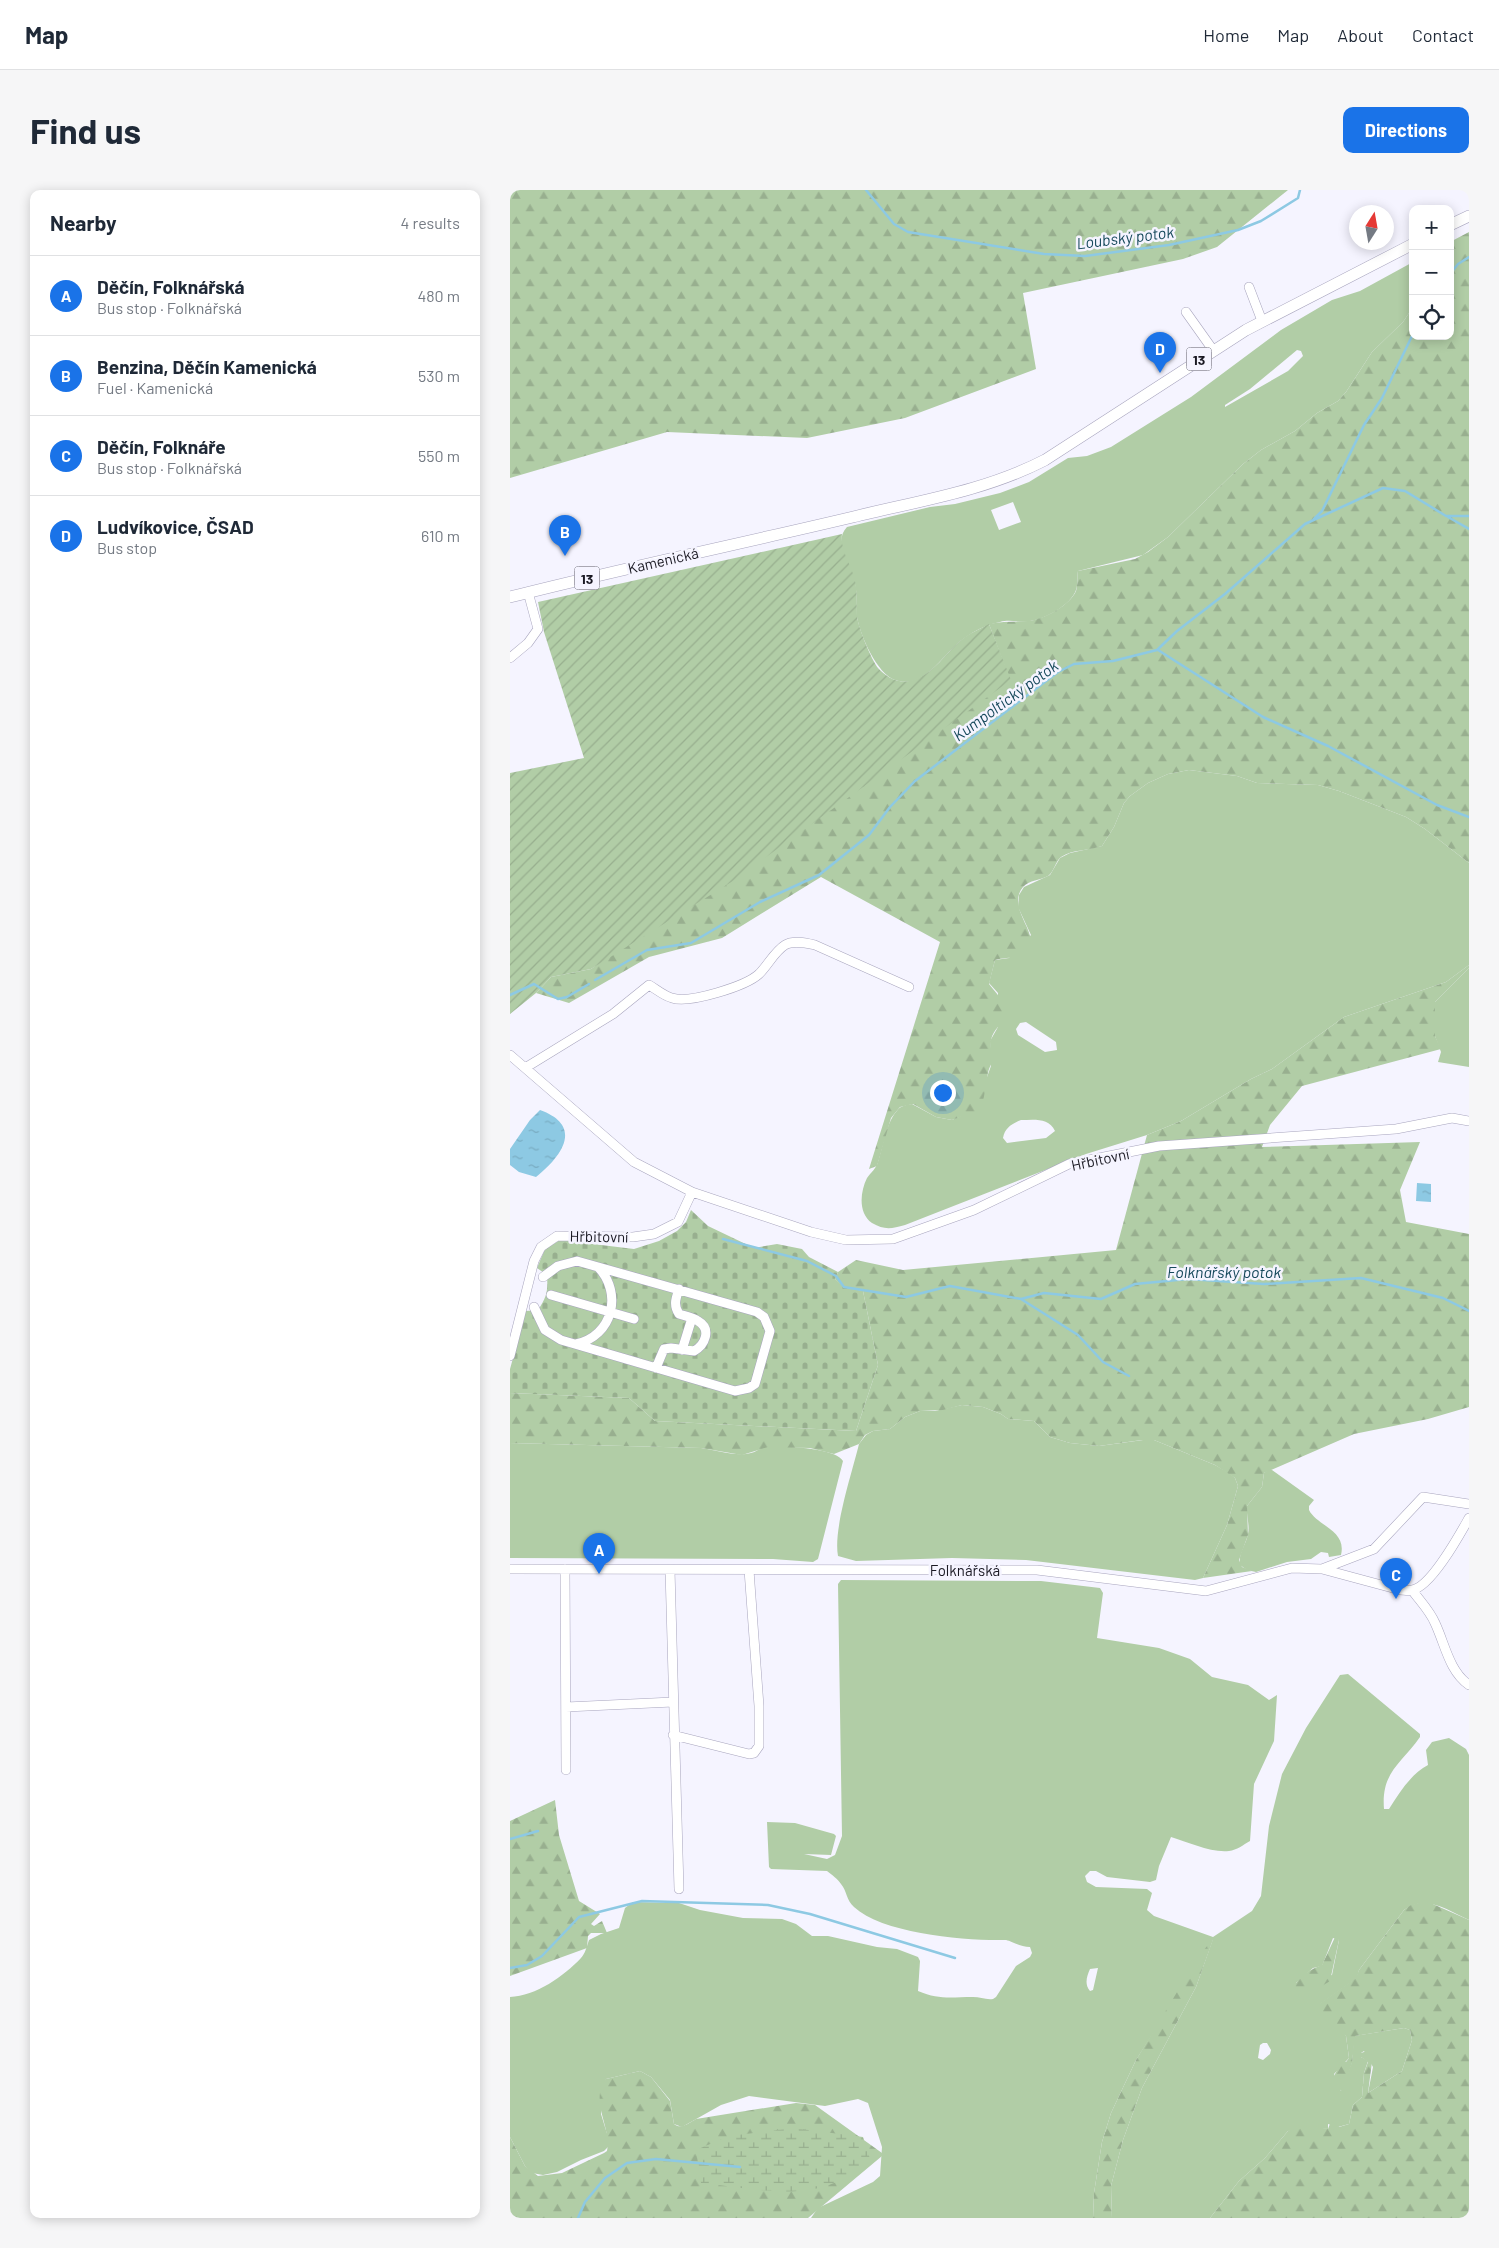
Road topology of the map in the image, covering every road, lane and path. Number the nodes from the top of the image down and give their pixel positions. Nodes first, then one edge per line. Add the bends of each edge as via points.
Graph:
1 (1469, 216) edge
2 (1454, 223) edge
3 (1409, 246) edge
4 (1249, 287) dead end
5 (1186, 312) dead end
6 (1262, 321) junction
7 (1213, 350) junction
8 (528, 592) junction
9 (510, 597) edge
10 (510, 658) edge
11 (909, 987) dead end
12 (510, 1055) edge
13 (525, 1068) junction
14 (1469, 1121) edge
15 (692, 1192) junction
16 (598, 1266) junction
17 (543, 1277) dead end
18 (679, 1289) junction
19 (550, 1294) dead end
20 (534, 1307) dead end
21 (611, 1312) junction
22 (692, 1318) junction
23 (634, 1319) dead end
24 (576, 1344) junction
25 (682, 1350) junction
26 (510, 1356) edge
27 (656, 1368) junction
28 (1469, 1504) edge
29 (1469, 1518) edge
30 (510, 1569) edge
31 (566, 1569) junction
32 (1322, 1569) junction
33 (670, 1570) junction
34 (749, 1570) junction
35 (1412, 1590) junction
36 (1469, 1684) edge
37 (673, 1702) junction
38 (566, 1707) junction
39 (673, 1734) junction
40 (566, 1770) dead end
41 (679, 1889) dead end

1 - 2 main road
3 - 6 main road, 13
4 - 6 street
5 - 7 street
6 - 7 main road, 13
7 - 8 main road, Kamenická / 13 via 1051,456 991,483
8 - 9 main road, Kamenická / 13
8 - 10 street via 538,629 528,643
11 - 13 street via 815,944 799,942 785,945 758,975 746,982 706,995 672,999 649,985 613,1014
12 - 13 street, Hřbitovní
13 - 15 street, Hřbitovní via 634,1162
14 - 15 street, Hřbitovní via 1452,1118 1396,1129 1159,1146 1078,1162 974,1210 892,1239 846,1240 811,1232
15 - 26 street, Hřbitovní via 678,1222 654,1234 633,1238 557,1236 541,1246
16 - 17 street via 568,1262
16 - 18 street
16 - 21 street via 611,1287
18 - 22 street via 676,1310
18 - 27 street via 756,1312 764,1316 770,1330 754,1384 749,1388 735,1391
19 - 21 street
20 - 24 street via 540,1323 551,1335
21 - 23 street
21 - 24 street via 598,1333
22 - 25 street
22 - 25 street via 702,1324 705,1339 699,1348
24 - 27 street
25 - 27 street via 664,1350
28 - 32 street via 1423,1498 1374,1549
29 - 35 street via 1435,1571
30 - 31 street, Folknářská
31 - 33 street, Folknářská
31 - 38 street
32 - 34 street, Folknářská via 1292,1568 1206,1591 1037,1570
32 - 35 street, Folknářská via 1400,1590
33 - 34 street, Folknářská
33 - 37 street
34 - 39 street via 759,1706 758,1748 749,1754
35 - 36 street via 1434,1621 1452,1664 1462,1680
37 - 38 street
37 - 39 street
38 - 40 street
39 - 41 street

